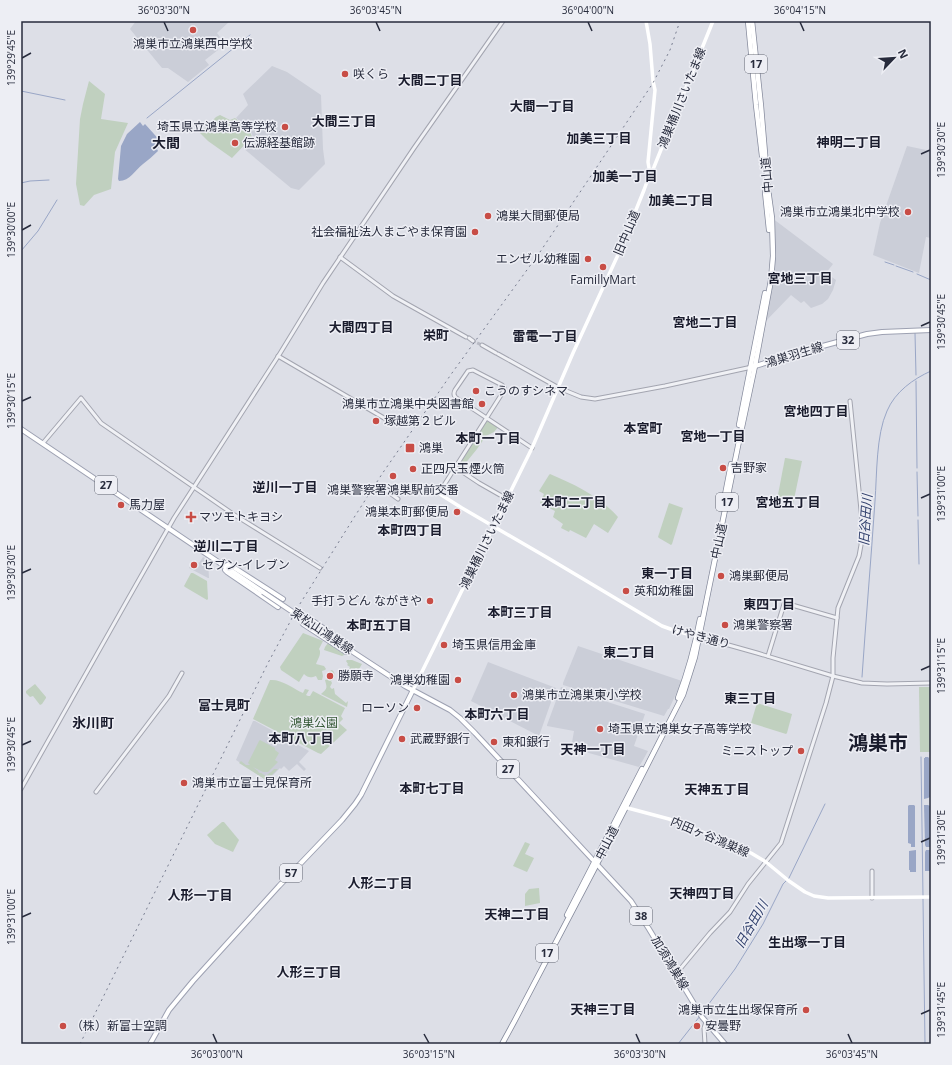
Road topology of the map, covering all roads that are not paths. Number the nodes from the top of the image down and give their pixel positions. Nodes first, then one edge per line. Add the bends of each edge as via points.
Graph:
1 (503, 21) edge
2 (646, 21) edge
3 (713, 21) edge
4 (748, 21) edge
5 (752, 21) edge
6 (650, 174) junction
7 (340, 257) junction
8 (931, 330) edge
9 (473, 341) tunnel mouth
10 (482, 345) tunnel mouth
11 (278, 356) junction
12 (753, 367) junction
13 (559, 388) junction
14 (850, 401) dead end
15 (486, 417) junction
16 (384, 418) dead end
17 (21, 429) edge
18 (42, 443) junction
19 (532, 448) junction
20 (455, 467) junction
21 (427, 486) dead end
22 (194, 487) junction
23 (387, 491) dead end
24 (439, 493) junction
25 (398, 499) dead end
26 (507, 499) junction
27 (494, 526) junction
28 (168, 528) junction
29 (226, 566) junction
30 (320, 568) dead end
31 (283, 600) dead end
32 (278, 607) dead end
33 (307, 617) dead end
34 (836, 618) junction
35 (303, 624) dead end
36 (698, 637) junction
37 (349, 650) junction
38 (768, 656) junction
39 (182, 674) dead end
40 (833, 676) junction
41 (931, 683) edge
42 (413, 690) junction
43 (21, 789) edge
44 (96, 792) dead end
45 (624, 807) junction
46 (766, 862) junction
47 (595, 863) junction
48 (872, 871) dead end
49 (931, 897) edge
50 (872, 898) junction
51 (676, 974) junction
52 (706, 1022) junction
53 (150, 1044) edge
54 (499, 1044) edge
55 (502, 1044) edge
56 (705, 1044) edge
57 (725, 1044) edge

1 - 7 street
2 - 6 main road, 旧中山道 via 655,90 648,166
3 - 6 main road, 鴻巣桶川さいたま線
4 - 12 highway, 中山道 / 17 via 770,251 768,281
5 - 12 highway, 中山道 / 17 via 772,218 773,256 771,280
6 - 13 main road, 旧中山道 via 620,251
7 - 9 street via 393,296
7 - 11 street
8 - 12 main road, 鴻巣羽生線 / 32 via 867,334
10 - 13 street
11 - 16 street
11 - 22 street
12 - 13 street via 602,398 588,399
12 - 36 highway, 中山道 / 17
13 - 19 main road, 鴻巣桶川さいたま線
14 - 34 street via 862,520 861,543 860,553
15 - 15 street via 454,394 470,370 504,387
15 - 19 street
15 - 20 street
17 - 18 main road, 東松山鴻巣線 / 27
18 - 22 street via 81,398 101,423
18 - 28 main road, 東松山鴻巣線 / 27
19 - 26 main road, 鴻巣桶川さいたま線
20 - 24 street
20 - 26 street
21 - 24 main road, けやき通り
22 - 28 street
22 - 30 street
23 - 25 street
24 - 27 main road, けやき通り
26 - 27 main road, 鴻巣桶川さいたま線
27 - 36 main road, けやき通り via 662,626
27 - 42 main road, 鴻巣桶川さいたま線
28 - 29 main road, 東松山鴻巣線 / 27
28 - 43 street
29 - 31 main road via 230,565
29 - 32 main road via 227,572
29 - 37 main road, 東松山鴻巣線 / 27, bridge
33 - 37 main road via 350,645
34 - 38 street via 784,604
34 - 40 street
35 - 37 main road via 346,652
36 - 38 street, けやき通り
36 - 45 highway, 中山道 / 17 via 693,664 683,694
37 - 42 main road, 東松山鴻巣線 / 27
38 - 40 street, けやき通り
39 - 44 street via 169,696
40 - 41 street, けやき通り via 867,683
40 - 46 street via 783,840
42 - 47 main road, 東松山鴻巣線 / 27 via 460,718
42 - 53 main road, 57 via 355,804 219,950 169,1010
45 - 46 main road, 内田ヶ谷鴻巣線 via 704,832
45 - 47 highway, 中山道 / 17
46 - 50 main road, 内田ヶ谷鴻巣線 via 800,889 814,896
46 - 51 street via 730,912
47 - 51 main road, 加須鴻巣線 / 38 via 634,905
47 - 54 highway, 中山道 / 17
47 - 55 highway, 中山道 / 17
48 - 50 street
49 - 50 main road, 内田ヶ谷鴻巣線
51 - 52 main road, 加須鴻巣線 / 38
52 - 56 street
52 - 57 main road, 加須鴻巣線 / 38

